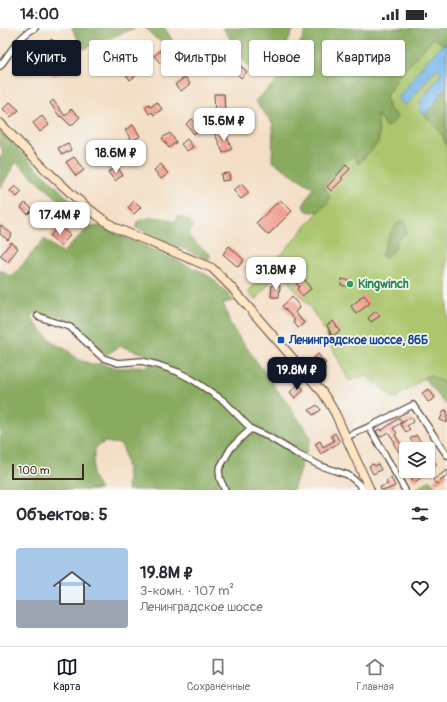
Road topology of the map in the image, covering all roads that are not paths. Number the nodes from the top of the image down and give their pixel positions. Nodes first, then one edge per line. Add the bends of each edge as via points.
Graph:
1 (35, 28) edge
2 (0, 66) edge
3 (0, 123) edge
4 (38, 316) dead end
5 (370, 427) junction
6 (251, 429) junction
7 (346, 438) junction
8 (447, 455) edge
9 (225, 490) edge
10 (363, 490) edge
11 (370, 490) edge
12 (405, 490) edge

1 - 2 street via 20,40
3 - 7 main road via 65,188 102,219 116,228 212,268 322,392
4 - 6 street via 70,327 103,358 118,363 141,361 158,364 178,372 224,401
5 - 7 street
5 - 8 street via 413,404
5 - 12 street
6 - 9 street via 231,448 219,469
6 - 10 street via 321,466 348,475
7 - 11 main road

